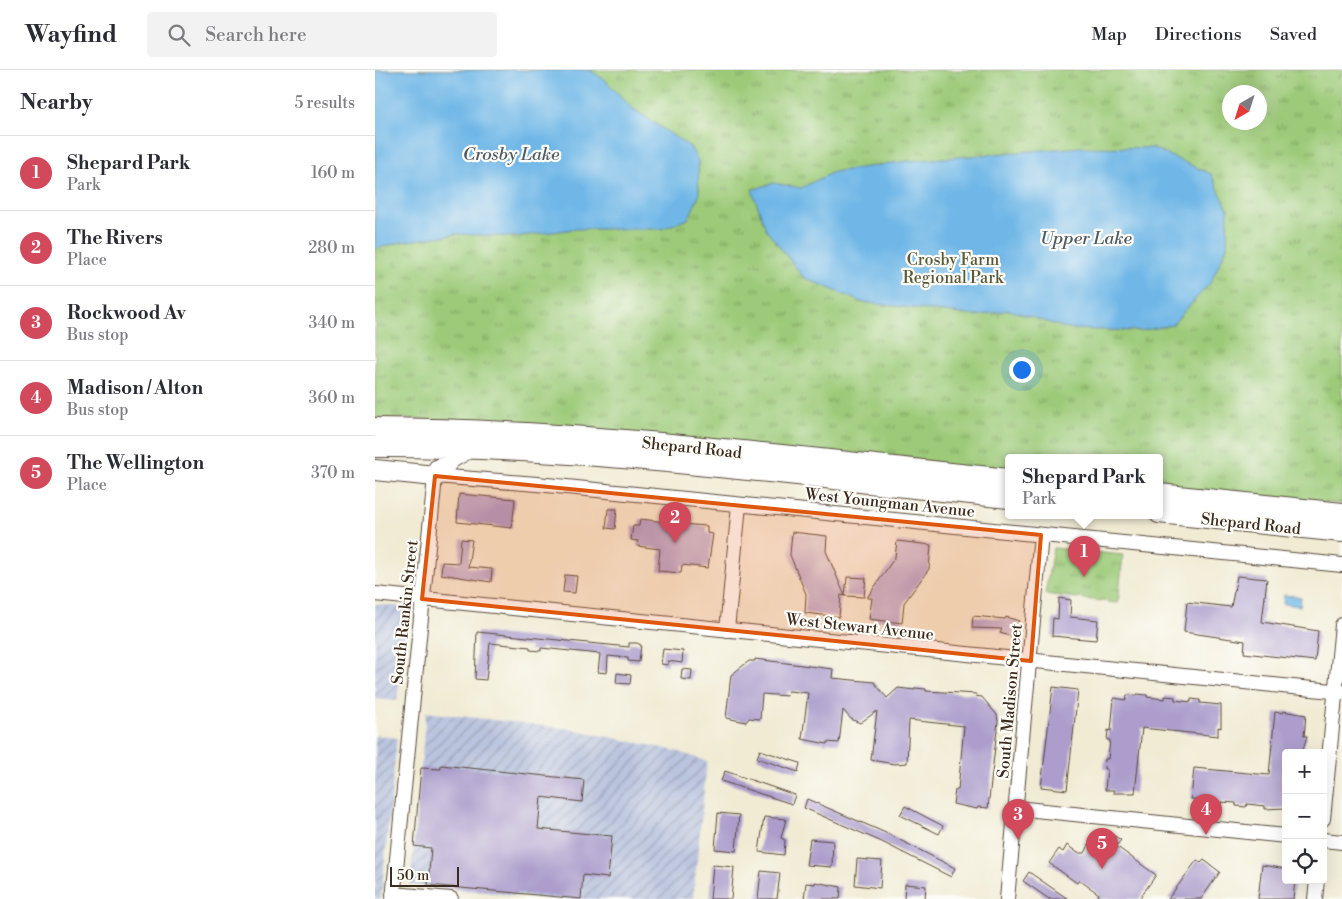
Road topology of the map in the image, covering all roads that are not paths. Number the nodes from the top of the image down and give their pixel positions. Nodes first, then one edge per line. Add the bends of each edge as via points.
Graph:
1 (375, 428) edge
2 (506, 431) junction
3 (375, 447) edge
4 (438, 448) junction
5 (467, 449) junction
6 (375, 470) edge
7 (435, 476) junction
8 (1005, 479) edge
9 (1163, 494) edge
10 (1005, 498) edge
11 (739, 505) junction
12 (1285, 507) junction
13 (1163, 513) edge
14 (1342, 513) edge
15 (1342, 517) edge
16 (1342, 532) edge
17 (1041, 535) junction
18 (1342, 566) edge
19 (375, 594) edge
20 (423, 599) junction
21 (1342, 625) edge
22 (727, 630) junction
23 (1031, 661) junction
24 (1339, 692) edge
25 (1326, 794) edge
26 (1016, 808) junction
27 (1282, 836) edge
28 (1327, 840) edge
29 (1342, 842) edge
30 (1317, 884) edge
31 (393, 897) edge
32 (451, 899) edge
33 (1007, 899) edge
34 (1315, 899) edge

1 - 2 highway, Shepard Road
1 - 4 highway via 420,435
2 - 4 highway via 449,437 443,439
2 - 8 highway, Shepard Road
3 - 4 highway, Shepard Road
4 - 5 highway, Shepard Road
4 - 7 street, South Rankin Street
5 - 7 highway via 451,458
5 - 10 highway, Shepard Road via 608,458
6 - 7 highway
7 - 11 street, West Youngman Avenue
7 - 20 street, South Rankin Street
9 - 12 highway, Shepard Road
11 - 17 street, West Youngman Avenue
11 - 22 street
12 - 14 highway, Shepard Road
12 - 15 highway
13 - 16 highway, Shepard Road
17 - 18 street, West Youngman Avenue
17 - 23 street, South Madison Street
19 - 20 street, West Stewart Avenue
20 - 22 street, West Stewart Avenue
20 - 31 street, South Rankin Street
21 - 24 street
22 - 23 street, West Stewart Avenue
23 - 24 street, West Stewart Avenue
23 - 26 street, South Madison Street
24 - 25 street
26 - 27 street
26 - 33 street, South Madison Street
28 - 29 street
30 - 34 street
31 - 32 street

